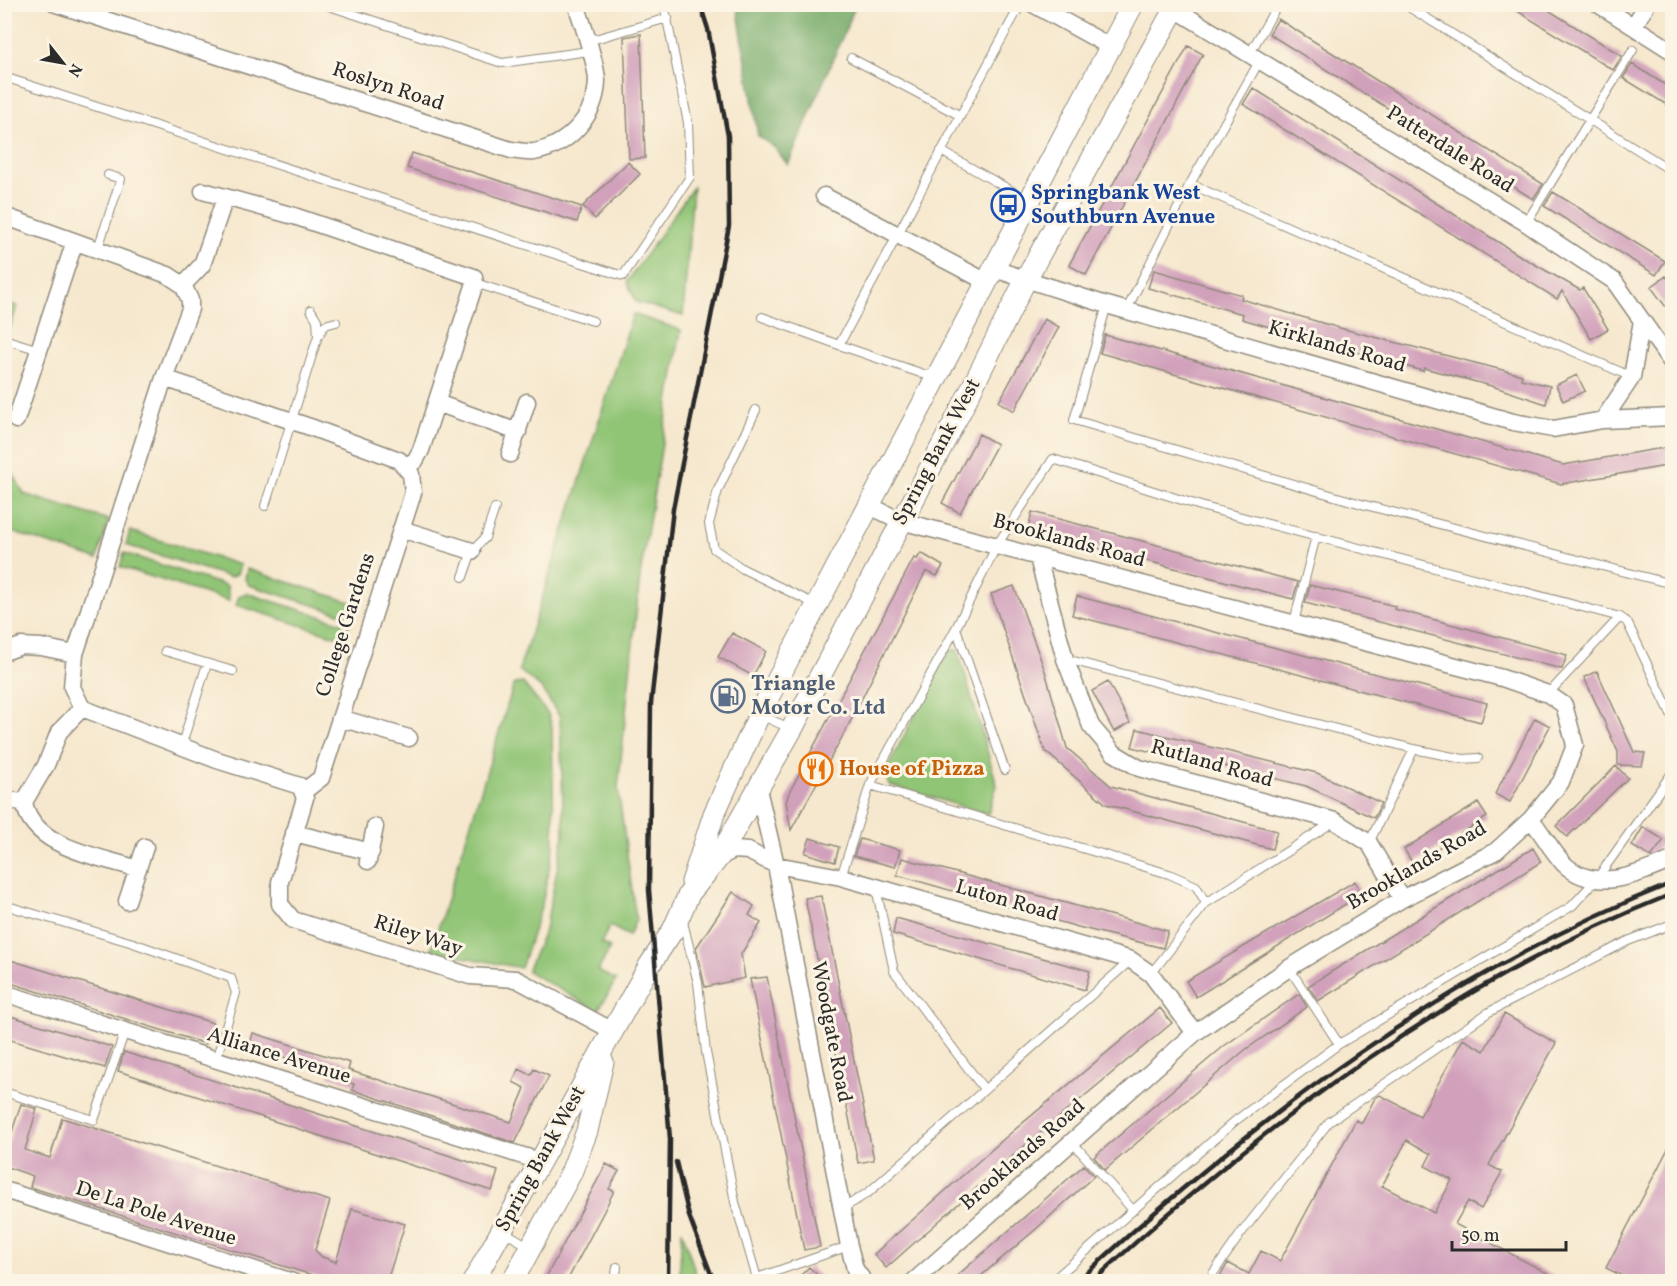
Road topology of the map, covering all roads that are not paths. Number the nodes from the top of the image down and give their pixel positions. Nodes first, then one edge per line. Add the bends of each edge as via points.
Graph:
1 (56, 4) edge
2 (323, 4) edge
3 (576, 4) edge
4 (664, 4) edge
5 (1021, 4) edge
6 (1033, 4) edge
7 (1133, 4) edge
8 (1278, 4) edge
9 (1404, 4) edge
10 (1598, 4) edge
11 (1647, 4) edge
12 (1173, 6) edge
13 (668, 18) junction
14 (1634, 26) junction
15 (588, 46) junction
16 (1109, 46) junction
17 (1633, 50) dead end
18 (1672, 51) edge
19 (1255, 56) junction
20 (852, 58) dead end
21 (4, 77) edge
22 (959, 116) junction
23 (1589, 119) junction
24 (941, 151) junction
25 (1672, 171) edge
26 (108, 175) dead end
27 (1190, 184) junction
28 (203, 191) dead end
29 (824, 196) dead end
30 (225, 198) junction
31 (1029, 200) junction
32 (4, 216) edge
33 (1526, 224) junction
34 (898, 236) junction
35 (74, 244) junction
36 (97, 251) junction
37 (990, 276) junction
38 (1025, 281) junction
39 (475, 283) junction
40 (183, 285) junction
41 (1107, 305) junction
42 (311, 310) dead end
43 (1125, 311) junction
44 (762, 317) dead end
45 (593, 321) dead end
46 (1642, 321) junction
47 (336, 322) dead end
48 (318, 336) junction
49 (4, 339) edge
50 (839, 345) junction
51 (39, 350) junction
52 (1672, 363) edge
53 (1632, 377) junction
54 (164, 378) junction
55 (938, 378) junction
56 (527, 402) dead end
57 (436, 403) junction
58 (756, 410) dead end
59 (1672, 417) edge
60 (16, 420) dead end
61 (291, 420) junction
62 (1603, 420) junction
63 (518, 432) junction
64 (510, 454) dead end
65 (404, 466) junction
66 (265, 506) dead end
67 (870, 506) junction
68 (495, 508) dead end
69 (901, 521) junction
70 (401, 529) junction
71 (1316, 536) junction
72 (997, 545) junction
73 (472, 551) junction
74 (1038, 558) junction
75 (463, 577) dead end
76 (1672, 584) edge
77 (818, 605) junction
78 (1620, 617) junction
79 (1294, 622) junction
80 (956, 628) junction
81 (165, 651) dead end
82 (4, 652) edge
83 (75, 654) junction
84 (1065, 659) junction
85 (207, 664) junction
86 (233, 671) dead end
87 (1548, 694) junction
88 (82, 708) junction
89 (759, 715) junction
90 (1672, 716) edge
91 (340, 718) junction
92 (792, 729) junction
93 (409, 738) dead end
94 (181, 747) junction
95 (1414, 748) junction
96 (1478, 758) dead end
97 (1005, 770) dead end
98 (1672, 773) edge
99 (870, 785) junction
100 (759, 789) junction
101 (303, 792) junction
102 (4, 800) edge
103 (24, 802) junction
104 (1531, 819) junction
105 (1335, 821) junction
106 (375, 827) dead end
107 (294, 833) junction
108 (1369, 843) junction
109 (145, 847) dead end
110 (719, 856) junction
111 (1672, 860) edge
112 (776, 865) junction
113 (138, 869) junction
114 (841, 878) junction
115 (1596, 880) junction
116 (876, 887) junction
117 (1402, 899) junction
118 (127, 901) dead end
119 (684, 902) junction
120 (1206, 903) junction
121 (4, 904) edge
122 (1672, 924) edge
123 (1131, 960) junction
124 (1289, 968) junction
125 (1151, 974) junction
126 (4, 993) edge
127 (125, 1031) junction
128 (1196, 1032) junction
129 (611, 1034) junction
130 (1340, 1044) junction
131 (216, 1060) junction
132 (984, 1089) junction
133 (4, 1092) edge
134 (1072, 1142) junction
135 (539, 1161) junction
136 (4, 1190) edge
137 (842, 1209) junction
138 (1132, 1209) junction
139 (501, 1230) junction
140 (849, 1246) junction
141 (531, 1247) junction
142 (617, 1267) dead end
143 (757, 1280) edge
144 (293, 1281) edge
145 (473, 1281) edge
146 (512, 1281) edge
147 (615, 1281) edge
148 (864, 1281) edge
149 (913, 1281) edge
150 (1051, 1281) edge
151 (1207, 1281) edge

1 - 15 street, Roslyn Road via 511,150 532,152 557,144 580,126 592,104 597,80
2 - 15 lane via 502,63
3 - 15 street, Roslyn Road
4 - 13 lane
5 - 22 lane
6 - 16 street
7 - 16 street, Spring Bank West
8 - 19 lane
9 - 23 lane
10 - 14 street
11 - 14 street
12 - 19 street, Patterdale Road
12 - 38 street, Spring Bank West
13 - 15 lane
13 - 21 lane via 688,123 690,177 623,276
14 - 18 street
16 - 31 street, Spring Bank West
17 - 23 lane
19 - 27 lane
19 - 33 street, Patterdale Road
20 - 22 lane
22 - 24 lane
23 - 25 lane
23 - 33 lane
24 - 31 lane
24 - 34 lane
26 - 36 lane via 122,179
27 - 43 lane
27 - 53 lane
28 - 30 street
29 - 34 street, Kirklands Road
30 - 39 street via 294,216 474,277
30 - 40 street via 202,265
31 - 37 street, Spring Bank West
32 - 35 street
33 - 46 street, Patterdale Road via 1614,281
34 - 37 street, Kirklands Road
34 - 50 lane
35 - 36 street
35 - 51 street
36 - 40 street via 158,271
37 - 38 street, Kirklands Road
37 - 55 street, Spring Bank West
38 - 41 street, Kirklands Road
38 - 69 street, Spring Bank West
39 - 45 lane
39 - 57 street
40 - 54 street via 190,309
41 - 43 street, Kirklands Road
41 - 76 lane via 1074,420 1365,505
42 - 48 lane via 317,320
43 - 62 street, Kirklands Road via 1513,422 1553,429
44 - 50 lane
46 - 52 street, Patterdale Road
46 - 53 street
47 - 48 lane via 325,325
48 - 61 lane
49 - 51 lane
50 - 55 lane
51 - 60 street
53 - 62 street
54 - 61 street
54 - 83 street
55 - 67 street, Spring Bank West
56 - 63 street
57 - 63 street
57 - 65 street via 421,450 415,460
58 - 77 lane via 718,490 709,524 714,549 743,569
59 - 62 street, Kirklands Road
61 - 65 street via 399,460
61 - 66 lane
63 - 64 street
65 - 70 street, College Gardens via 411,474 413,493
67 - 69 street, Brooklands Road
67 - 77 street, Spring Bank West
68 - 73 lane via 485,538
69 - 72 street, Brooklands Road
69 - 92 street, Spring Bank West
70 - 73 street
70 - 91 street, College Gardens
71 - 72 lane via 1204,507 1053,459
71 - 78 lane
71 - 79 lane
72 - 74 street, Brooklands Road
72 - 80 lane
73 - 75 lane
74 - 79 street, Brooklands Road
74 - 84 street, Rutland Road
77 - 89 street, Spring Bank West
78 - 87 lane
78 - 90 lane via 1627,622
79 - 87 street, Brooklands Road
80 - 97 lane
80 - 99 lane
81 - 85 lane
82 - 83 street via 21,646
83 - 88 street via 72,687
84 - 95 lane
84 - 105 street, Rutland Road via 1090,726 1114,753 1139,768
85 - 86 lane
85 - 94 lane
87 - 104 street, Brooklands Road via 1564,705 1575,746 1561,782
88 - 94 street
88 - 103 street via 58,732 46,765
89 - 92 lane
89 - 119 street, Spring Bank West via 714,814
91 - 93 street
91 - 101 street, College Gardens via 321,778
92 - 100 street, Spring Bank West
94 - 101 street via 300,786
95 - 96 lane via 1463,759
95 - 108 lane
98 - 115 lane
99 - 114 lane
99 - 120 lane via 1169,874 1196,886
100 - 110 street, Spring Bank West
100 - 112 street, Woodgate Road
101 - 107 street, Riley Way via 305,798
102 - 103 street
103 - 113 street via 35,828 48,839
104 - 115 street via 1564,864 1584,878
104 - 117 street, Brooklands Road via 1496,851
105 - 108 street, Rutland Road
105 - 120 lane
106 - 107 street via 370,857
107 - 129 street, Riley Way via 280,882 280,904 293,920 470,976 516,979
108 - 117 street, Rutland Road
109 - 113 street
110 - 112 street, Luton Road via 748,850
110 - 119 street, Spring Bank West
111 - 115 street via 1615,879
112 - 114 street, Luton Road
112 - 137 street, Woodgate Road
113 - 118 street
114 - 116 street, Luton Road
115 - 130 lane via 1572,906
116 - 123 street, Luton Road
116 - 132 lane via 894,971
117 - 124 street, Brooklands Road
119 - 129 street, Spring Bank West via 673,930
119 - 143 lane via 706,1052 731,1181
120 - 125 lane
121 - 131 lane via 231,978 236,993
122 - 151 lane via 1628,941 1489,1012 1329,1122
123 - 125 street, Luton Road
123 - 132 lane
124 - 128 street, Brooklands Road
124 - 130 lane
125 - 128 street, Luton Road
126 - 127 street, Alliance Avenue
127 - 131 street, Alliance Avenue
127 - 133 lane via 94,1120
128 - 134 street, Brooklands Road
129 - 135 street, Spring Bank West
129 - 141 street, Spring Bank West via 587,1131 571,1173
130 - 138 lane via 1235,1120
131 - 135 street, Alliance Avenue
132 - 137 lane via 869,1192
134 - 138 lane
134 - 149 street, Brooklands Road
135 - 139 street, Spring Bank West
136 - 144 street, De La Pole Avenue
137 - 140 street, Woodgate Road
138 - 150 lane
139 - 141 lane
139 - 145 street, Spring Bank West
140 - 143 lane
140 - 148 street, Woodgate Road via 855,1269
141 - 146 street, Spring Bank West
142 - 147 lane

